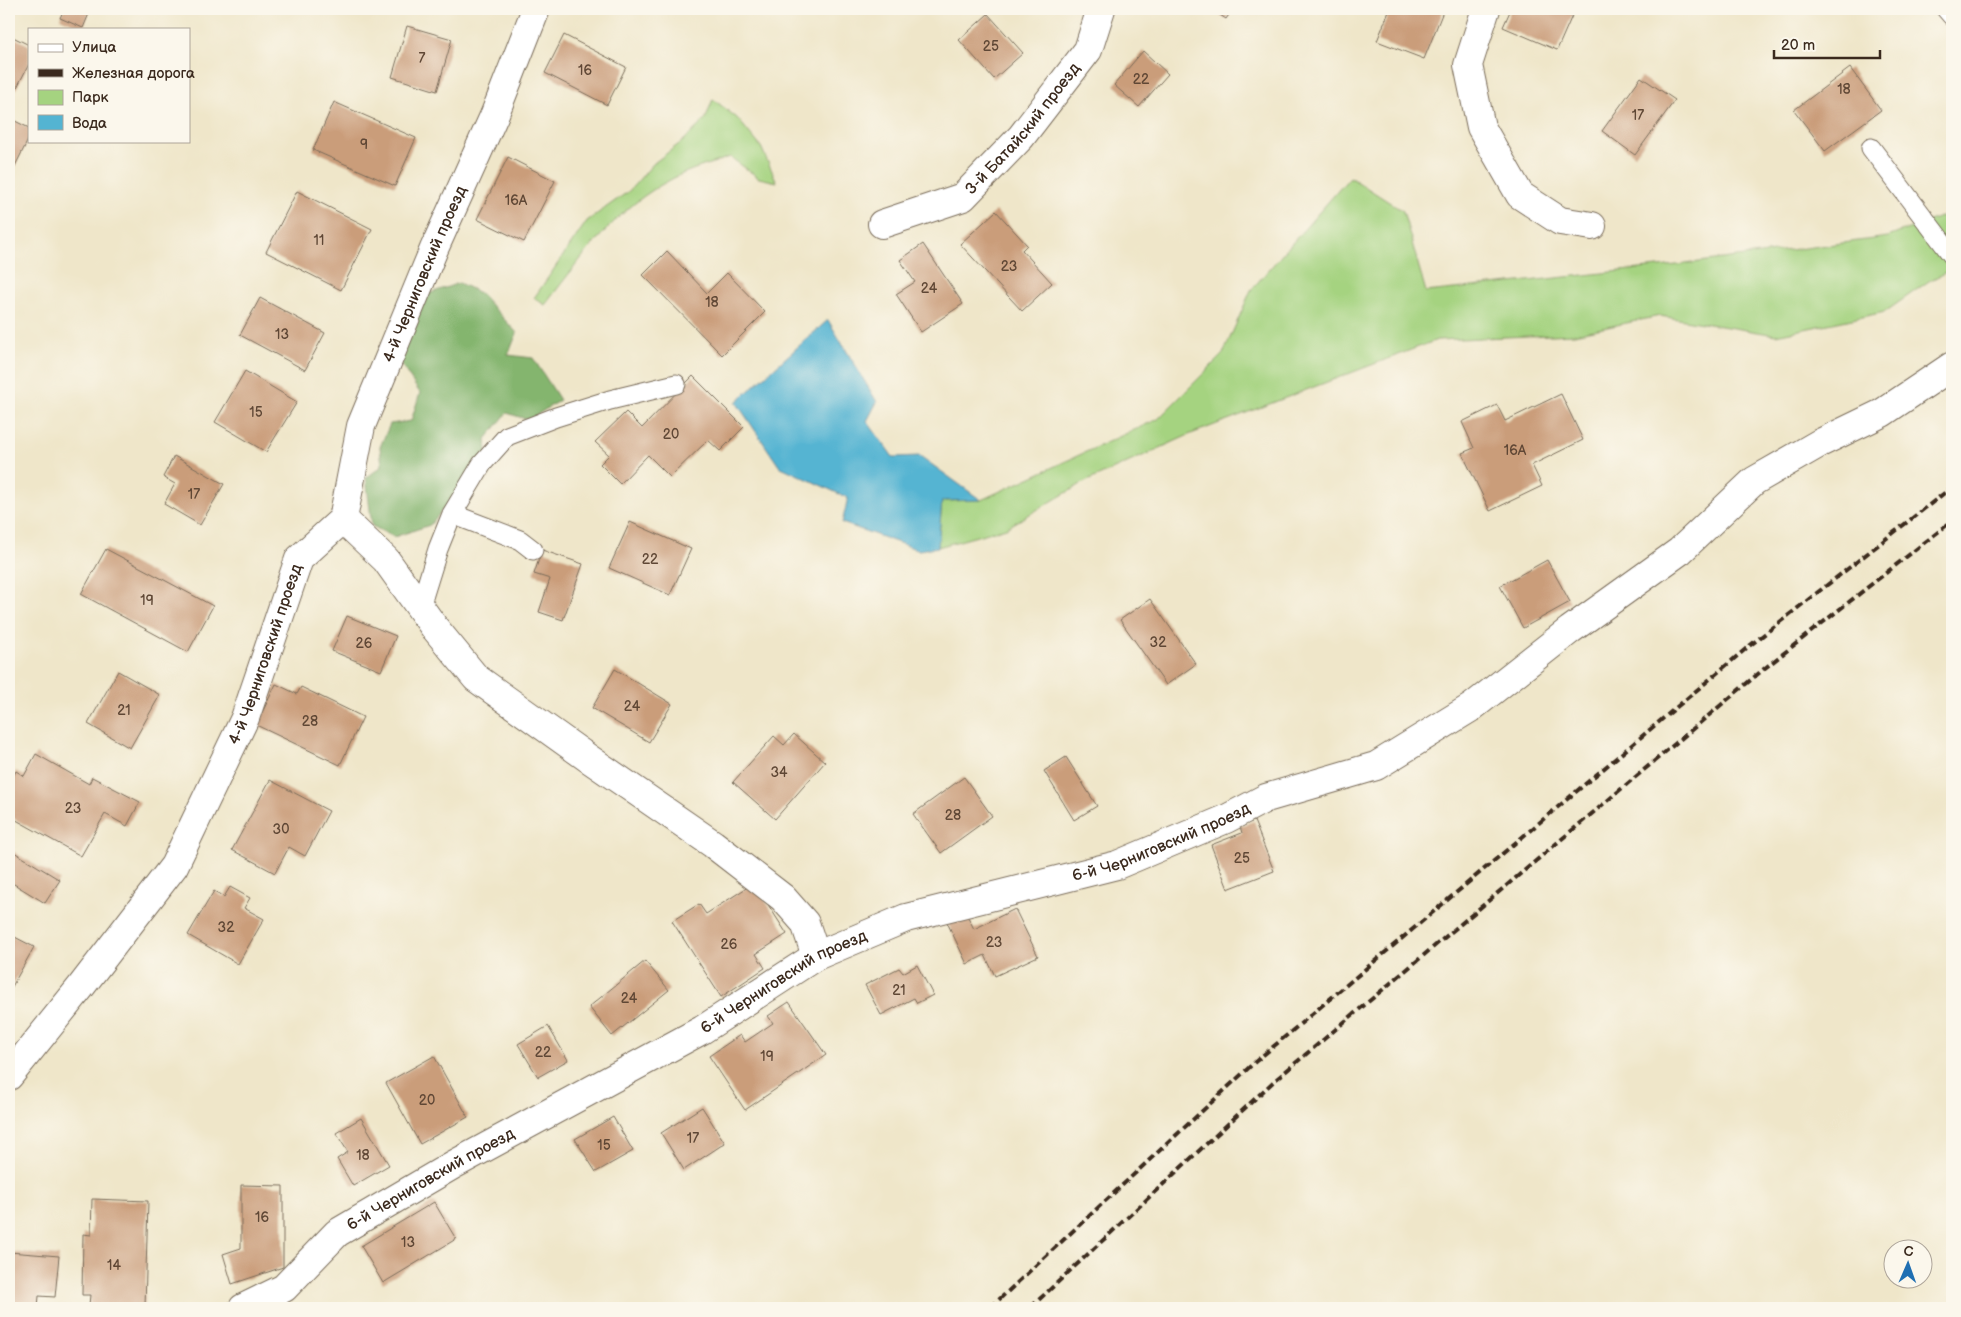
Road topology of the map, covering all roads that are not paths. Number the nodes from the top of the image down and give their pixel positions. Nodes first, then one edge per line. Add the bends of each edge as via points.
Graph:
1 (536, 9) edge
2 (1101, 9) edge
3 (1486, 9) edge
4 (1946, 9) edge
5 (1952, 16) edge
6 (1872, 148) dead end
7 (882, 224) dead end
8 (1592, 226) dead end
9 (1952, 255) edge
10 (1952, 366) edge
11 (676, 384) dead end
12 (452, 514) junction
13 (343, 519) junction
14 (533, 550) dead end
15 (420, 608) junction
16 (816, 956) junction
17 (9, 1076) edge
18 (244, 1308) edge

1 - 13 street, 4-й Черниговский проезд via 494,116 434,249 361,426
2 - 7 street, 3-й Батайский проезд via 1088,50 1021,137 963,197
3 - 8 street via 1468,64 1481,127 1520,195 1560,221
4 - 5 lane
6 - 9 lane
10 - 16 street, 6-й Черниговский проезд via 1882,414 1820,443 1754,481 1680,551 1570,630 1472,707 1376,766 1266,798 1117,865 906,918
11 - 12 lane via 610,400 507,436 482,464
12 - 14 lane via 520,540
12 - 15 lane
13 - 15 street via 386,560
13 - 17 street, 4-й Черниговский проезд via 299,559 244,718 174,866
15 - 16 street via 476,678 713,844 783,898 805,923
16 - 18 street, 6-й Черниговский проезд via 702,1030 453,1165 337,1233 284,1288

